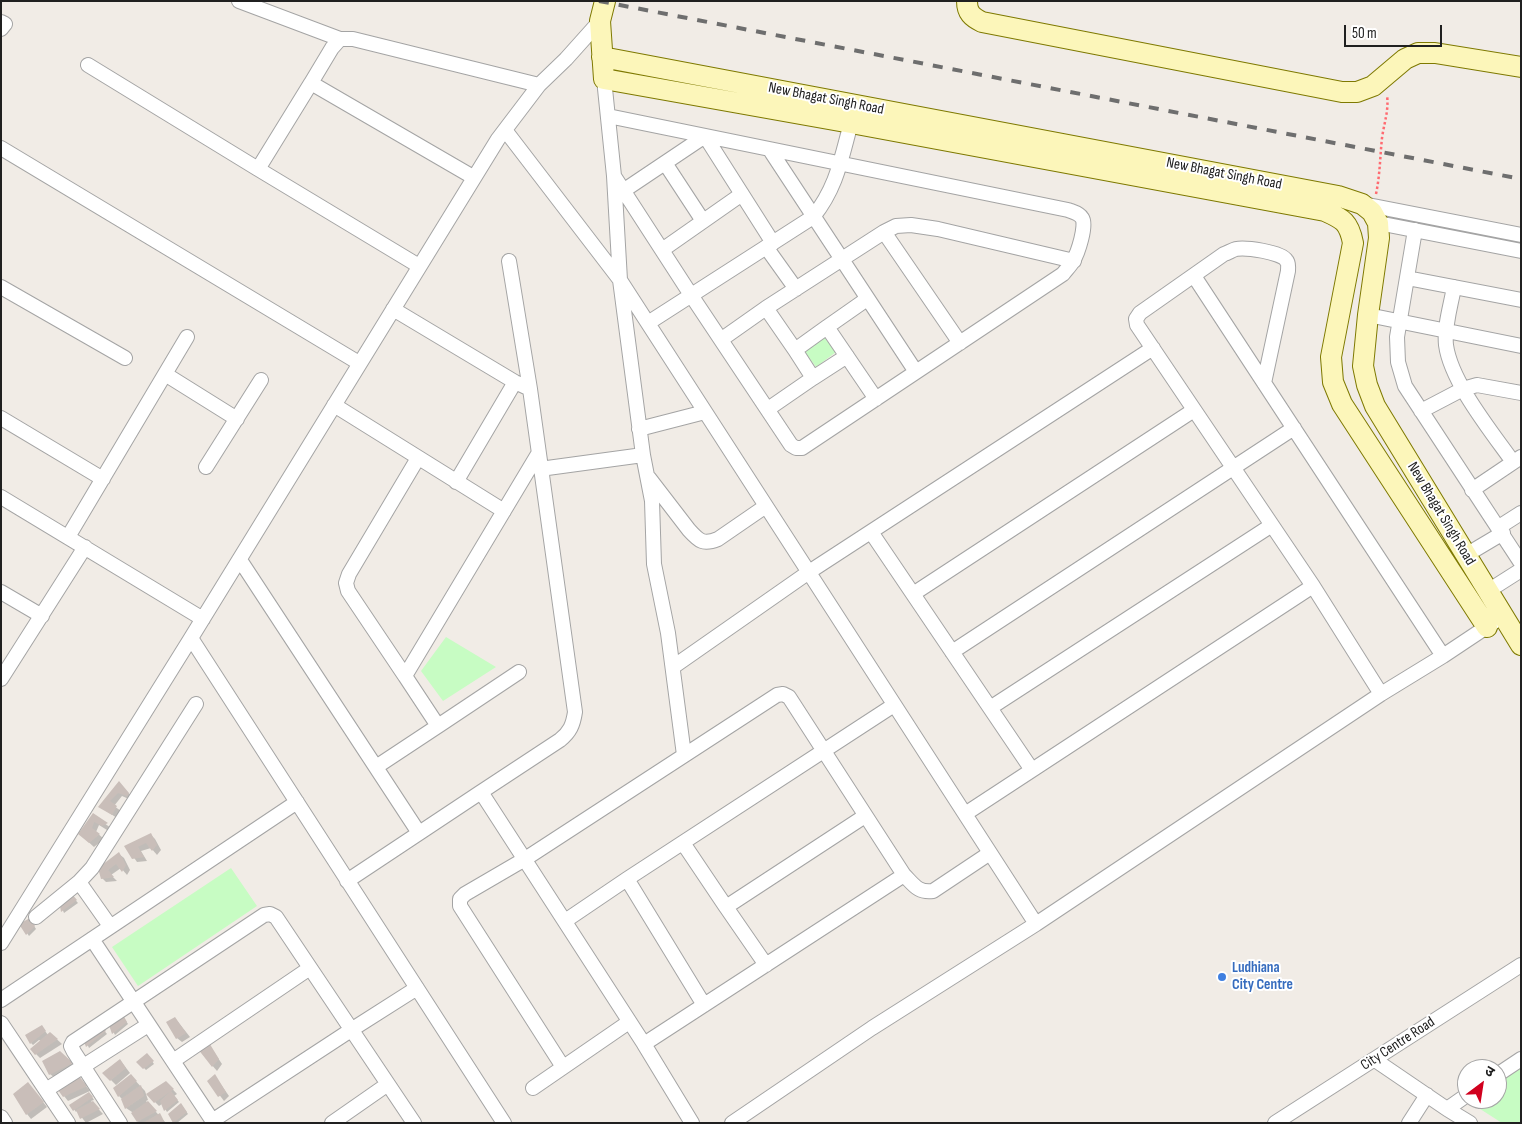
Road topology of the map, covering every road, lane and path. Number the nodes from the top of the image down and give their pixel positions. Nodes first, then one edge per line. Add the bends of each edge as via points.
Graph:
1 (239, 1) edge
2 (605, 1) edge
3 (967, 1) edge
4 (600, 21) junction
5 (1, 22) edge
6 (1, 29) edge
7 (340, 39) junction
8 (602, 57) junction
9 (88, 65) dead end
10 (1521, 68) edge
11 (1384, 77) junction
12 (604, 79) junction
13 (311, 83) junction
14 (539, 85) junction
15 (608, 116) junction
16 (851, 123) junction
17 (505, 130) junction
18 (705, 136) junction
19 (1, 148) edge
20 (770, 150) junction
21 (665, 163) junction
22 (839, 164) junction
23 (258, 169) junction
24 (614, 176) junction
25 (474, 177) junction
26 (623, 191) junction
27 (742, 194) junction
28 (1371, 211) junction
29 (813, 217) junction
30 (703, 221) junction
31 (1415, 230) junction
32 (884, 232) junction
33 (1521, 235) edge
34 (770, 245) junction
35 (662, 250) junction
36 (1521, 251) edge
37 (842, 259) junction
38 (509, 261) dead end
39 (1074, 261) junction
40 (419, 266) junction
41 (1194, 276) junction
42 (1407, 278) junction
43 (620, 280) junction
44 (1, 287) edge
45 (1454, 287) junction
46 (796, 289) junction
47 (691, 295) junction
48 (867, 299) junction
49 (1521, 300) edge
50 (766, 308) junction
51 (393, 309) junction
52 (1368, 315) junction
53 (1400, 322) junction
54 (648, 323) junction
55 (827, 327) junction
56 (1446, 332) junction
57 (187, 337) dead end
58 (722, 339) junction
59 (960, 342) junction
60 (1521, 346) edge
61 (1153, 348) junction
62 (795, 350) junction
63 (847, 356) junction
64 (125, 358) dead end
65 (359, 363) junction
66 (916, 372) junction
67 (165, 374) junction
68 (813, 378) junction
69 (261, 380) dead end
70 (515, 382) junction
71 (1264, 383) junction
72 (530, 389) junction
73 (1463, 389) junction
74 (1521, 393) edge
75 (876, 399) junction
76 (334, 405) junction
77 (768, 409) junction
78 (1194, 410) junction
79 (1421, 411) junction
80 (706, 412) junction
81 (1, 418) edge
82 (237, 419) junction
83 (1294, 428) junction
84 (639, 429) junction
85 (538, 454) junction
86 (643, 455) junction
87 (418, 458) junction
88 (1517, 460) edge
89 (206, 467) dead end
90 (1233, 468) junction
91 (540, 469) junction
92 (648, 477) junction
93 (103, 479) junction
94 (456, 482) junction
95 (1472, 490) junction
96 (1, 497) edge
97 (766, 506) junction
98 (504, 511) junction
99 (1521, 513) edge
100 (1272, 525) junction
101 (1501, 530) junction
102 (871, 532) junction
103 (68, 537) junction
104 (85, 547) junction
105 (1466, 555) junction
106 (240, 560) junction
107 (1521, 563) edge
108 (1521, 570) edge
109 (809, 572) junction
110 (1313, 586) junction
111 (1488, 591) junction
112 (1, 592) edge
113 (913, 594) junction
114 (42, 616) junction
115 (203, 619) junction
116 (1495, 622) junction
117 (191, 638) junction
118 (1521, 645) edge
119 (952, 652) junction
120 (1443, 656) junction
121 (672, 667) junction
122 (519, 672) dead end
123 (405, 676) junction
124 (1, 679) edge
125 (1381, 694) junction
126 (196, 704) dead end
127 (894, 705) junction
128 (990, 708) junction
129 (438, 726) junction
130 (823, 751) junction
131 (684, 755) junction
132 (376, 768) junction
133 (1032, 770) junction
134 (481, 792) junction
135 (297, 802) junction
136 (965, 814) junction
137 (865, 816) junction
138 (420, 833) junction
139 (683, 843) junction
140 (990, 853) junction
141 (525, 859) junction
142 (904, 875) junction
143 (627, 879) junction
144 (347, 881) junction
145 (80, 882) junction
146 (726, 907) junction
147 (36, 917) dead end
148 (565, 922) junction
149 (1036, 924) junction
150 (110, 926) junction
151 (92, 939) junction
152 (1, 943) edge
153 (766, 965) junction
154 (1521, 965) edge
155 (310, 968) junction
156 (417, 988) junction
157 (1, 1000) edge
158 (133, 1001) junction
159 (704, 1005) junction
160 (629, 1022) junction
161 (1, 1023) edge
162 (148, 1025) junction
163 (350, 1030) junction
164 (644, 1044) junction
165 (1521, 1059) edge
166 (1374, 1060) junction
167 (173, 1061) junction
168 (83, 1066) junction
169 (563, 1067) junction
170 (1507, 1068) edge
171 (388, 1084) junction
172 (533, 1088) dead end
173 (46, 1090) junction
174 (1426, 1095) junction
175 (1457, 1102) edge
176 (1447, 1109) junction
177 (1, 1117) edge
178 (213, 1122) edge
179 (5, 1123) edge
180 (68, 1123) edge
181 (120, 1123) edge
182 (332, 1123) edge
183 (414, 1123) edge
184 (504, 1123) edge
185 (692, 1123) edge
186 (732, 1123) edge
187 (1276, 1123) edge
188 (1409, 1123) edge
189 (1470, 1123) edge

1 - 7 street
2 - 4 street
3 - 11 street via 967,9 972,16 982,22 1342,92 1357,92 1373,86
4 - 8 street
4 - 14 street
5 - 6 street via 5,24
7 - 13 street
7 - 14 street via 353,39
8 - 12 street
8 - 28 street, New Bhagat Singh Road via 1338,196
9 - 23 street
10 - 11 street via 1418,53 1405,59
11 - 28 path via 1388,112 1382,132 1380,176
12 - 15 street
12 - 16 street, New Bhagat Singh Road
13 - 23 street
13 - 25 street
14 - 17 street
15 - 18 street
15 - 24 street
16 - 22 street
16 - 116 street, New Bhagat Singh Road via 1325,211 1340,218 1350,228 1353,243 1331,357 1333,382 1342,404
17 - 25 street
17 - 43 street
18 - 20 street
18 - 21 street
18 - 27 street
19 - 65 street
20 - 22 street
20 - 29 street
21 - 26 street
21 - 30 street
22 - 29 street via 834,184
22 - 39 street via 1076,212 1084,224
23 - 40 street
24 - 26 street
24 - 43 street
25 - 40 street
26 - 35 street
27 - 30 street
27 - 34 street
28 - 31 street
28 - 33 street
28 - 52 street, New Bhagat Singh Road via 1379,238
29 - 34 street
29 - 37 street
30 - 35 street
31 - 36 street
31 - 42 street
32 - 37 street
32 - 39 street via 896,226 911,225 938,229
32 - 59 street
34 - 46 street
34 - 47 street
35 - 47 street
37 - 46 street
37 - 48 street
38 - 72 street
39 - 59 street via 1063,274
40 - 51 street
41 - 61 street via 1136,319
41 - 71 street
41 - 71 street via 1224,254 1235,250 1280,254 1286,258 1288,272
42 - 45 street
42 - 53 street
43 - 54 street
43 - 84 street
44 - 64 street
45 - 49 street
45 - 56 street
46 - 50 street
47 - 54 street
47 - 58 street
48 - 55 street
48 - 66 street
50 - 58 street
50 - 62 street
51 - 65 street
51 - 70 street
52 - 53 street
52 - 105 street, New Bhagat Singh Road via 1363,366 1372,399
53 - 56 street
53 - 79 street via 1398,362 1405,386
54 - 80 street
55 - 62 street
55 - 63 street
56 - 60 street
56 - 73 street via 1451,367
57 - 67 street
58 - 77 street
59 - 66 street
61 - 78 street
61 - 102 street
62 - 68 street
63 - 68 street
63 - 75 street
65 - 76 street
66 - 75 street
67 - 82 street
67 - 93 street
68 - 77 street
69 - 82 street
70 - 72 street
70 - 94 street
71 - 83 street
72 - 85 street
73 - 74 street via 1478,385
73 - 79 street
73 - 88 street
75 - 77 street via 802,448 791,445
76 - 87 street
76 - 106 street
78 - 90 street
78 - 113 street
79 - 95 street
80 - 84 street
80 - 97 street
81 - 93 street
82 - 89 street
83 - 90 street
83 - 120 street
84 - 86 street
85 - 91 street
85 - 98 street
86 - 91 street
86 - 92 street
87 - 94 street
87 - 123 street via 346,583
88 - 95 street
90 - 100 street
90 - 119 street
91 - 134 street via 575,712 573,723 560,740
92 - 97 street via 689,530 703,542 718,539
92 - 121 street via 654,564
93 - 103 street
94 - 98 street
95 - 101 street
96 - 103 street
97 - 109 street
98 - 123 street
99 - 101 street
100 - 110 street
100 - 128 street
101 - 105 street
101 - 107 street
102 - 109 street
102 - 113 street
103 - 104 street
104 - 114 street
104 - 115 street
105 - 111 street, New Bhagat Singh Road
106 - 115 street
106 - 132 street
108 - 111 street
109 - 121 street
109 - 127 street
110 - 125 street
110 - 133 street
111 - 116 street, New Bhagat Singh Road
112 - 114 street
113 - 119 street
114 - 124 street
115 - 117 street
116 - 118 street, New Bhagat Singh Road
116 - 120 street
117 - 135 street
117 - 152 street
119 - 128 street
120 - 125 street
121 - 131 street
122 - 129 street
123 - 129 street
125 - 149 street
126 - 145 street via 102,855
127 - 130 street
127 - 136 street
128 - 133 street
129 - 132 street
130 - 131 street via 789,698 777,694
130 - 137 street
130 - 139 street
131 - 141 street
132 - 138 street
133 - 136 street
134 - 138 street
134 - 141 street
135 - 144 street
135 - 150 street
136 - 140 street
137 - 142 street
137 - 146 street
138 - 144 street
139 - 143 street
139 - 146 street
140 - 142 street via 933,891 924,892
140 - 149 street
141 - 148 street
141 - 169 street via 465,894 460,906
142 - 153 street
143 - 148 street
143 - 159 street
144 - 156 street
145 - 147 street
145 - 150 street
146 - 153 street
148 - 160 street
149 - 186 street via 872,1028
150 - 151 street
151 - 157 street
151 - 158 street
153 - 159 street
154 - 166 street, City Centre Road
155 - 158 street via 276,917 264,915
155 - 163 street
155 - 167 street
156 - 163 street
156 - 184 street
158 - 162 street
158 - 168 street via 73,1042 71,1046
159 - 164 street
160 - 164 street
160 - 169 street
161 - 173 street
162 - 167 street
162 - 168 street
163 - 171 street
163 - 178 street
164 - 185 street
165 - 170 street
166 - 174 street
166 - 187 street, City Centre Road
167 - 178 street
168 - 173 street
168 - 181 street
169 - 172 street
171 - 182 street
171 - 183 street
173 - 180 street
174 - 176 street
174 - 188 street
175 - 176 street
176 - 189 street
177 - 179 street

